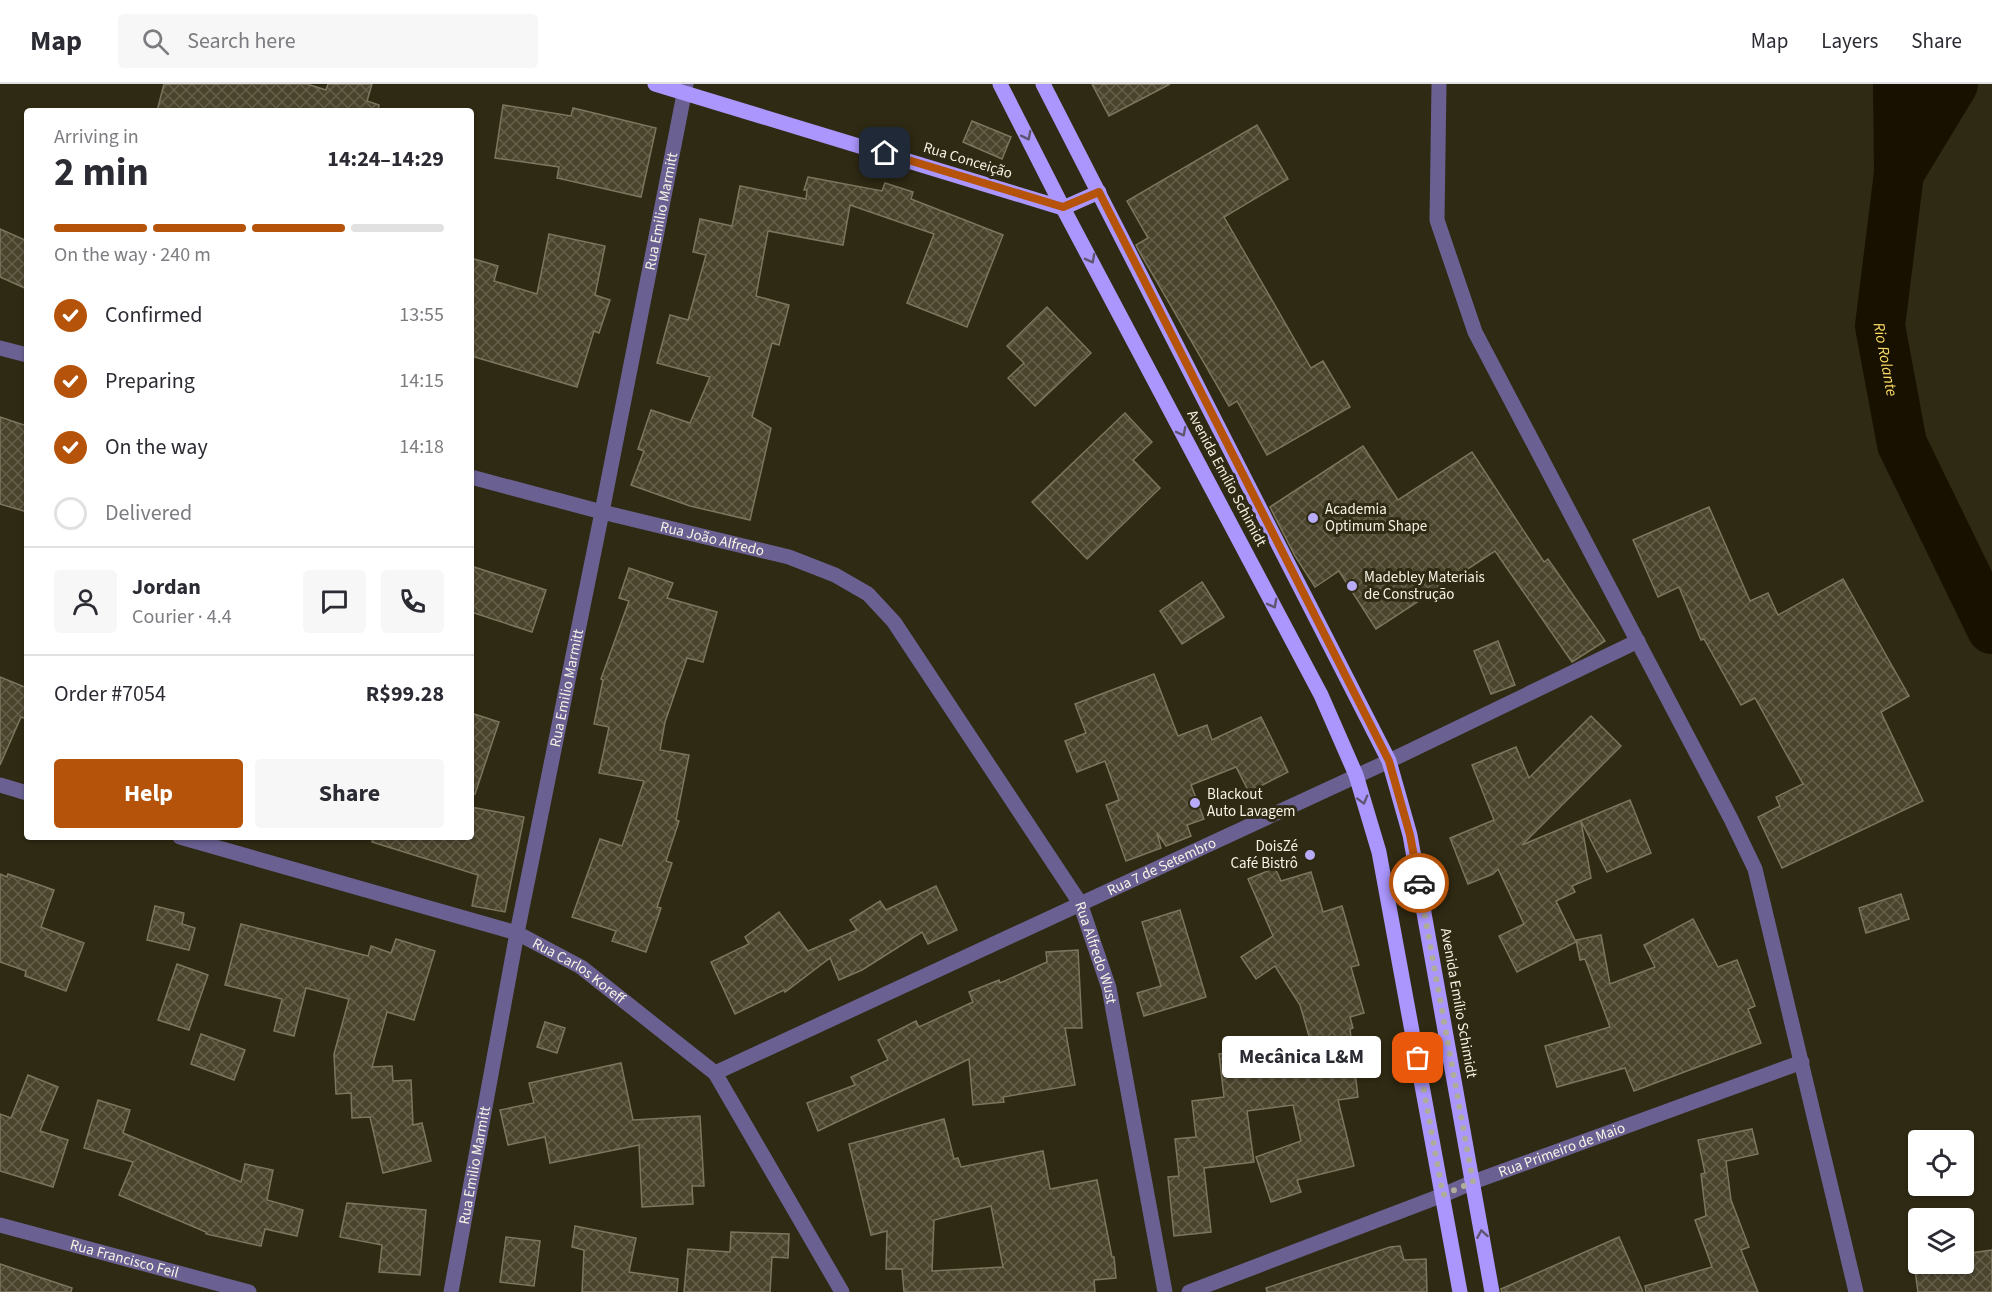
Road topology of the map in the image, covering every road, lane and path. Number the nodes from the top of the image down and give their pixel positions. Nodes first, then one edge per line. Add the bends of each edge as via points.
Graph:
1 (655, 84) edge
2 (1000, 84) edge
3 (1043, 84) edge
4 (1438, 84) edge
5 (685, 88) edge
6 (1099, 192) junction
7 (1063, 207) junction
8 (0, 348) edge
9 (24, 354) edge
10 (474, 478) edge
11 (602, 512) junction
12 (1638, 641) junction
13 (919, 658) joint
14 (1389, 761) junction
15 (1356, 775) junction
16 (0, 786) edge
17 (24, 792) edge
18 (190, 840) edge
19 (1080, 903) junction
20 (516, 933) junction
21 (1802, 1062) junction
22 (715, 1073) junction
23 (1473, 1182) junction
24 (1443, 1195) junction
25 (0, 1225) edge
26 (249, 1292) edge
27 (451, 1292) edge
28 (842, 1292) edge
29 (1164, 1292) edge
30 (1190, 1292) edge
31 (1460, 1292) edge
32 (1492, 1292) edge
33 (1857, 1292) edge

1 - 5 main road, Rua Conceição
2 -> 7 main road, Avenida Emílio Schimidt
3 - 6 main road, Avenida Emílio Schimidt
4 - 12 street via 1437,220 1475,332
5 - 7 main road, Rua Conceição
5 - 11 street, Rua Emilio Marmitt
6 - 7 main road
6 - 14 main road, Avenida Emílio Schimidt
7 -> 15 main road, Avenida Emílio Schimidt via 1321,695
8 - 9 street
10 - 11 street, Rua João Alfredo
11 - 13 street, Rua João Alfredo via 789,557 836,575 868,594
11 - 20 street, Rua Emilio Marmitt
12 - 14 street, Rua 7 de Setembro
12 - 21 street via 1755,869
13 - 19 street, Rua Alfredo Wust
14 - 15 street, Rua 7 de Setembro
14 - 23 main road, Avenida Emílio Schimidt via 1410,835
15 - 19 street, Rua 7 de Setembro
15 -> 24 main road, Avenida Emílio Schimidt via 1379,852
16 - 17 street
18 - 20 street, Rua Carlos Koreff
19 - 22 street, Rua 7 de Setembro
19 - 29 street, Rua Alfredo Wust via 1109,987
20 - 22 street, Rua Carlos Koreff via 581,967
20 - 27 street, Rua Emilio Marmitt
21 - 23 street, Rua Primeiro de Maio
21 - 33 street
22 - 28 street, Rua Carlos Koreff
23 - 24 street, Rua Primeiro de Maio
32 -> 23 main road, Avenida Emílio Schimidt
24 - 30 street, Rua Primeiro de Maio
24 - 31 main road, Avenida Emílio Schimidt
25 - 26 street, Rua Francisco Feil

